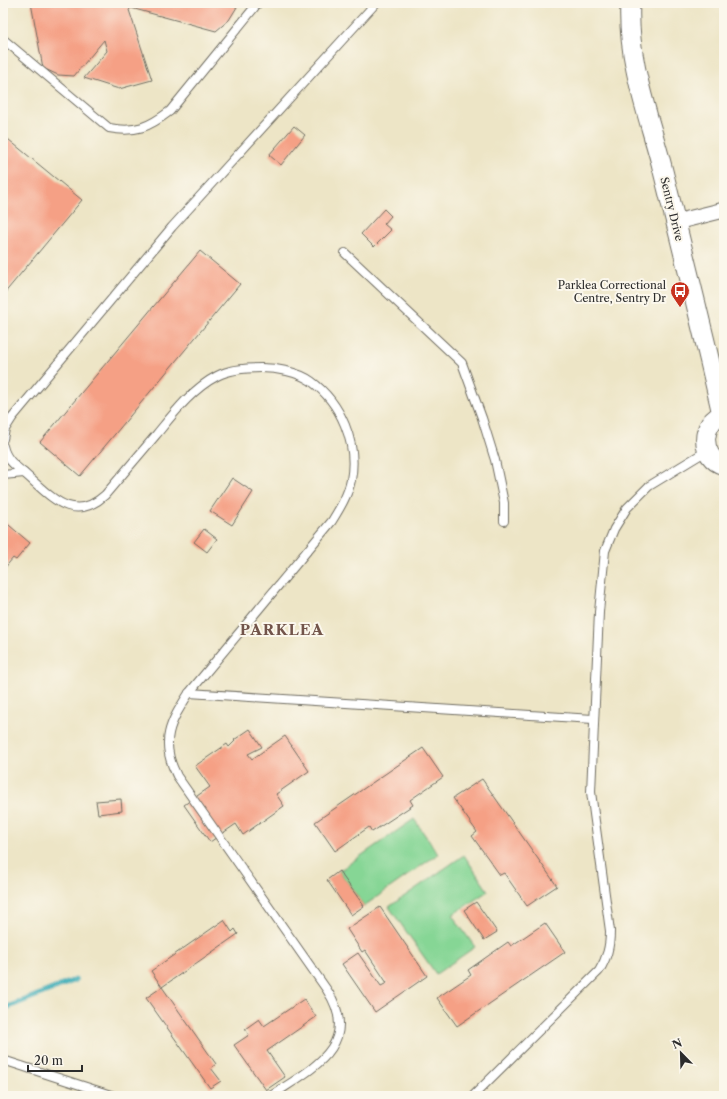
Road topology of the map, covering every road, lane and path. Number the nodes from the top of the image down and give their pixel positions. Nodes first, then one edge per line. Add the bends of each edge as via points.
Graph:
1 (258, 3) edge
2 (376, 3) edge
3 (630, 3) edge
4 (3, 38) edge
5 (724, 210) edge
6 (676, 222) junction
7 (345, 253) dead end
8 (723, 414) edge
9 (3, 439) edge
10 (3, 446) edge
11 (708, 450) junction
12 (724, 465) edge
13 (24, 473) junction
14 (3, 475) edge
15 (504, 522) dead end
16 (189, 692) junction
17 (593, 719) junction
18 (3, 1060) edge
19 (282, 1093) edge
20 (114, 1096) edge
21 (271, 1096) edge
22 (472, 1096) edge

1 - 4 lane via 170,110 157,121 142,128 125,131 109,128
2 - 9 lane via 172,227 12,418 5,429
3 - 6 street, Sentry Drive via 634,59
5 - 6 street
6 - 8 street, Sentry Drive
7 - 15 lane via 462,363 495,460 504,504
8 - 11 street via 708,426 705,442
10 - 13 lane via 5,454
11 - 12 street via 711,457
11 - 17 lane via 649,486 627,508 614,529 605,551 602,573
13 - 14 lane
13 - 16 lane via 59,503 69,508 95,504 181,405 217,376 236,370 273,368 291,373 310,380 333,404 343,420 350,439 353,459 351,480 344,501 332,521
16 - 17 lane
16 - 19 lane via 176,716 167,741 171,764 327,990 339,1012 340,1025 332,1048
17 - 22 lane via 591,792 610,930 610,945 606,959 599,971
18 - 20 lane
19 - 21 lane

